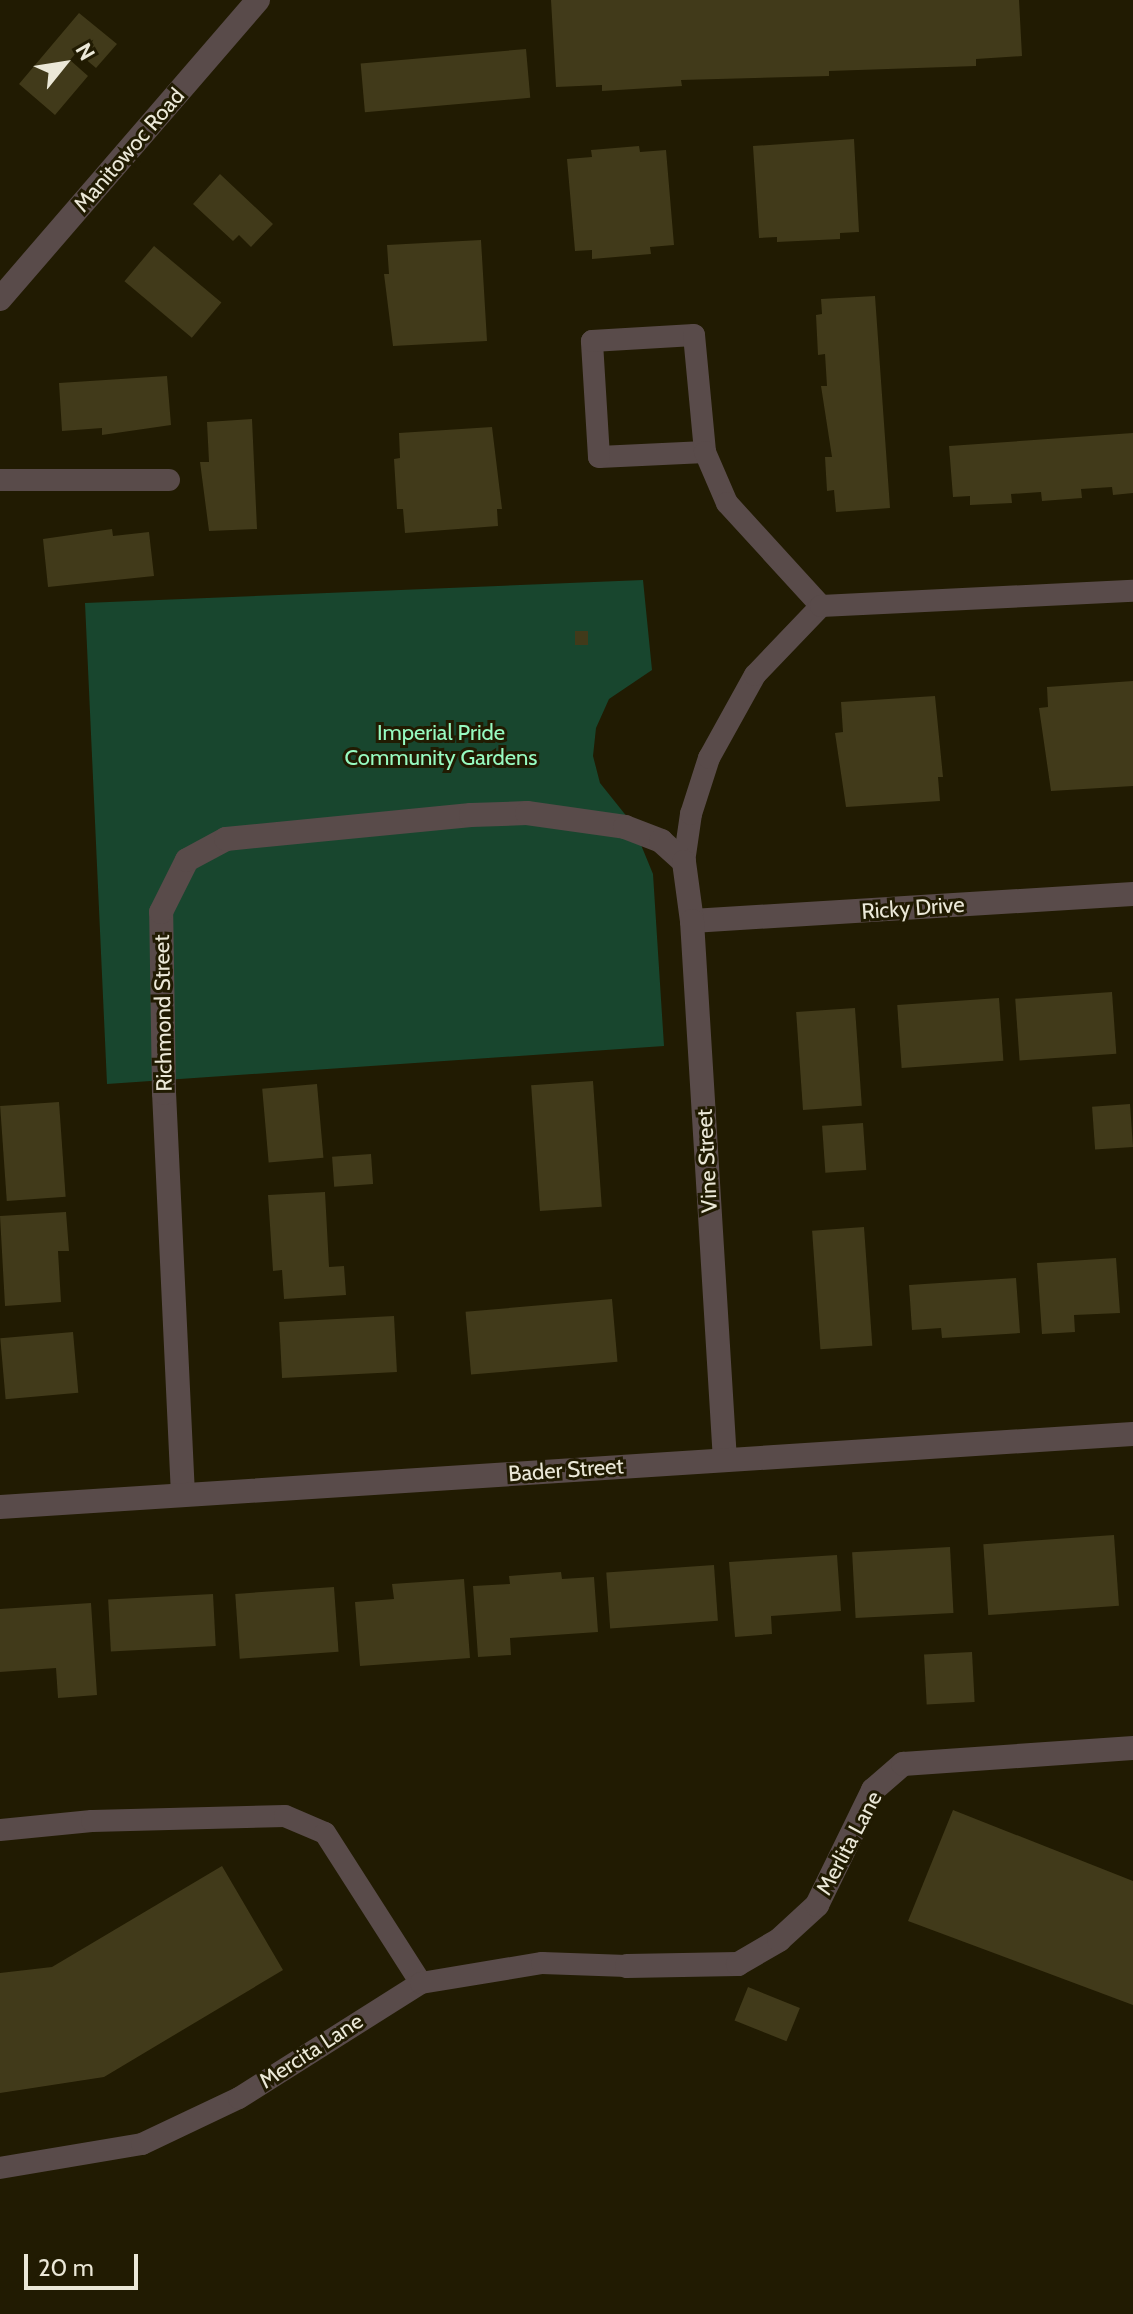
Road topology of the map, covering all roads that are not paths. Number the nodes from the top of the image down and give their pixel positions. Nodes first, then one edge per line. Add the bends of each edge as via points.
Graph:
1 (258, 0) edge
2 (0, 299) edge
3 (705, 452) junction
4 (0, 480) edge
5 (169, 480) dead end
6 (1133, 591) edge
7 (821, 606) junction
8 (684, 862) junction
9 (1133, 894) edge
10 (692, 921) junction
11 (1133, 1434) edge
12 (725, 1460) junction
13 (183, 1495) junction
14 (0, 1507) edge
15 (1133, 1748) edge
16 (0, 1830) edge
17 (627, 1966) joint
18 (421, 1983) junction
19 (0, 2168) edge

1 - 2 street, Manitowoc Road
3 - 3 lane via 694,335 592,341 599,457
3 - 7 lane via 727,503
4 - 5 lane
6 - 7 lane
7 - 8 lane via 755,675 709,758 691,814
8 - 10 street, Vine Street
8 - 13 street, Richmond Street via 661,841 625,827 527,813 226,839 187,860 161,912
9 - 10 street, Ricky Drive
10 - 12 street, Vine Street
11 - 12 street, Bader Street
12 - 13 street, Bader Street
13 - 14 street, Bader Street
15 - 17 street, Merlita Lane via 903,1764 873,1790 817,1905 779,1940 738,1964
16 - 18 lane via 92,1821 285,1816 325,1833
17 - 18 lane, Mercita Lane via 542,1963 486,1968
18 - 19 lane, Mercita Lane via 330,2035 239,2098 142,2144

